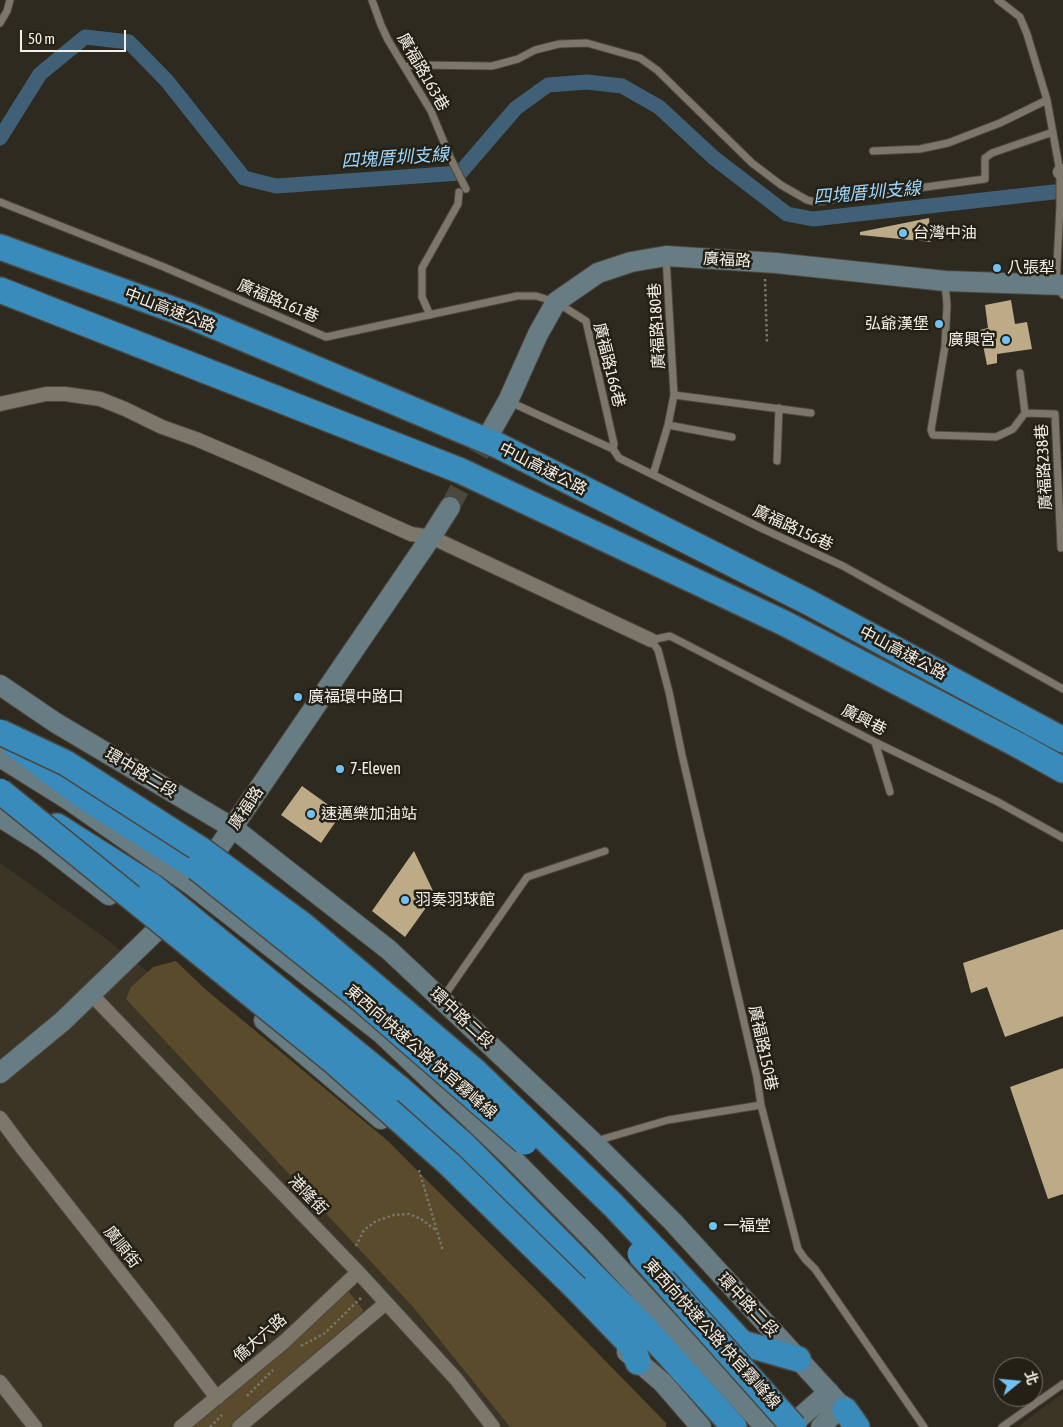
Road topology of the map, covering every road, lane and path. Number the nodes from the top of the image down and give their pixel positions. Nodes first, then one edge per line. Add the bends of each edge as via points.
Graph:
1 (10, 0) edge
2 (372, 0) edge
3 (998, 0) edge
4 (0, 23) edge
5 (405, 67) junction
6 (1046, 100) junction
7 (1053, 132) junction
8 (873, 151) dead end
9 (1061, 174) edge
10 (0, 202) edge
11 (0, 247) edge
12 (666, 256) junction
13 (765, 262) junction
14 (945, 281) junction
15 (1061, 288) edge
16 (0, 290) edge
17 (556, 302) junction
18 (430, 315) junction
19 (767, 342) dead end
20 (1020, 373) dead end
21 (674, 395) junction
22 (508, 401) junction
23 (0, 404) edge
24 (779, 408) junction
25 (811, 413) dead end
26 (1026, 413) junction
27 (668, 425) junction
28 (732, 437) dead end
29 (486, 440) tunnel mouth
30 (612, 449) junction
31 (777, 461) dead end
32 (653, 475) junction
33 (450, 507) tunnel mouth
34 (432, 537) junction
35 (1061, 548) dead end
36 (651, 640) junction
37 (0, 685) edge
38 (1063, 689) edge
39 (0, 733) edge
40 (1063, 740) edge
41 (875, 742) junction
42 (0, 757) edge
43 (1063, 770) edge
44 (0, 772) edge
45 (0, 790) edge
46 (890, 792) dead end
47 (0, 817) edge
48 (233, 828) junction
49 (1063, 838) edge
50 (606, 851) dead end
51 (189, 891) junction
52 (156, 931) junction
53 (91, 994) junction
54 (442, 999) junction
55 (0, 1073) edge
56 (761, 1105) junction
57 (0, 1118) edge
58 (593, 1142) junction
59 (419, 1170) dead end
60 (437, 1231) junction
61 (356, 1246) dead end
62 (443, 1251) dead end
63 (358, 1272) junction
64 (362, 1297) dead end
65 (386, 1302) junction
66 (297, 1348) dead end
67 (798, 1359) junction
68 (638, 1362) junction
69 (278, 1364) dead end
70 (0, 1382) edge
71 (1063, 1384) edge
72 (248, 1396) dead end
73 (217, 1398) junction
74 (847, 1412) edge
75 (222, 1415) dead end
76 (35, 1427) edge
77 (182, 1427) edge
78 (210, 1427) edge
79 (239, 1427) edge
80 (493, 1427) edge
81 (701, 1427) edge
82 (734, 1427) edge
83 (751, 1427) edge
84 (765, 1427) edge
85 (789, 1427) edge
86 (794, 1427) edge
87 (821, 1427) edge
88 (924, 1427) edge
89 (1002, 1427) edge

1 - 4 lane
2 - 5 lane, 廣福路163巷 via 380,25
3 - 6 lane via 1020,18
5 - 7 lane via 492,66 559,44 587,43 640,58 657,70 752,163 780,185 815,202 985,179 985,158 992,153
5 - 18 lane, 廣福路163巷 via 432,111 462,190 458,204 422,268 422,297
6 - 7 lane
6 - 8 lane via 1000,123 948,143 920,149
7 - 9 lane
9 - 15 lane
10 - 18 lane, 廣福路161巷 via 326,336
11 - 40 highway, 中山高速公路 via 188,316 499,446 810,603
12 - 13 street, 廣福路
12 - 17 street, 廣福路 via 631,262 598,273
12 - 21 lane, 廣福路180巷
13 - 14 street, 廣福路
13 - 19 path
14 - 15 street, 廣福路
14 - 26 lane via 945,346 931,430 934,435 996,437 1013,429
16 - 43 highway, 中山高速公路 via 461,471 784,623
17 - 18 lane, 廣福路161巷 via 536,296 517,296
17 - 22 street, 廣福路
17 - 30 lane, 廣福路166巷 via 586,321 614,444
20 - 26 lane
21 - 24 lane
21 - 27 lane, 廣福路180巷
22 - 29 street, 廣福路
22 - 30 lane, 廣福路156巷
23 - 34 street via 46,394 100,399 411,534
24 - 25 lane
24 - 31 lane
26 - 35 lane, 廣福路238巷 via 1055,414
27 - 28 lane
27 - 32 lane, 廣福路180巷
30 - 32 lane, 廣福路156巷 via 619,458
32 - 38 lane, 廣福路156巷 via 843,566
33 - 34 street, 廣福路
34 - 36 street
34 - 48 street, 廣福路
36 - 41 lane, 廣興巷 via 670,636
36 - 56 lane, 廣福路150巷 via 658,650 669,692
37 - 48 street, 環中路二段 via 56,723
39 - 67 highway, bridge via 66,763 195,846 303,925 476,1072 613,1205 742,1343
39 - 86 highway, 東西向快速公路 快官霧峰線, bridge via 83,796 197,868 355,994 518,1136 644,1258
41 - 46 lane
41 - 49 lane, 廣興巷 via 998,802
42 - 51 street via 69,800
44 - 51 street via 102,833
45 - 68 highway, bridge via 332,1060 449,1164 633,1347
45 - 82 highway, bridge via 152,886 399,1088 472,1152 641,1324
47 - 52 street via 43,844
48 - 51 street, 廣福路
48 - 54 street, 環中路二段 via 389,950
50 - 54 lane via 527,877
51 - 52 street, 廣福路
51 - 83 street via 363,1032 490,1149 586,1242
51 - 84 street via 381,1033 594,1240
52 - 53 street, 廣福路
52 - 68 street via 433,1164
53 - 55 street, 廣福路
53 - 63 street, 港隆街
54 - 58 street, 環中路二段
56 - 58 lane via 668,1120
56 - 88 lane, 廣福路150巷 via 798,1249
57 - 73 street, 廣順街
58 - 67 street, 環中路二段 via 673,1222
59 - 60 path
60 - 61 path via 409,1214 394,1215 376,1221 364,1230
60 - 62 path
63 - 65 street, 港隆街
63 - 73 street, 僑大六路
64 - 66 path via 325,1333
65 - 79 street
65 - 80 street, 港隆街 via 456,1379
67 - 74 street, 環中路二段
68 - 81 street via 663,1383
69 - 72 path
70 - 76 street
71 - 89 lane
73 - 77 street, 僑大六路
74 - 85 street
74 - 87 street
75 - 78 path

